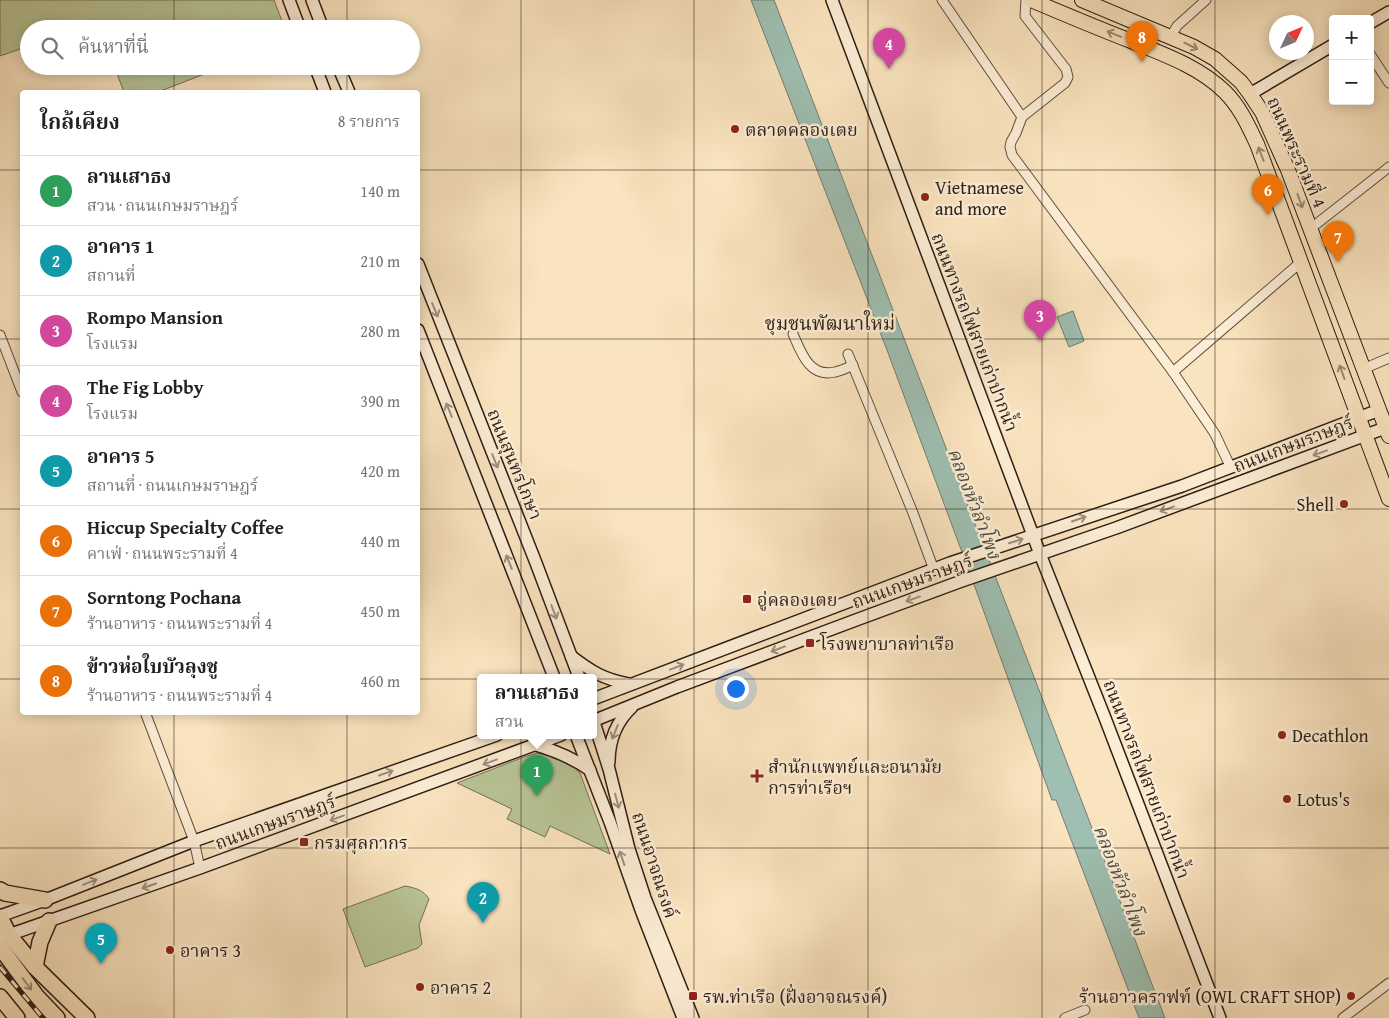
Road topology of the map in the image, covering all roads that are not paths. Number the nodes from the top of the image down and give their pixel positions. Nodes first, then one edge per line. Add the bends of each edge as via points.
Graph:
1 (289, 0) edge
2 (312, 0) edge
3 (832, 0) edge
4 (942, 0) edge
5 (1026, 0) edge
6 (1031, 0) edge
7 (1082, 0) edge
8 (1206, 0) edge
9 (1389, 12) edge
10 (297, 20) edge
11 (320, 20) edge
12 (1374, 20) edge
13 (1171, 36) junction
14 (1329, 47) edge
15 (1374, 60) edge
16 (318, 75) edge
17 (342, 75) edge
18 (1389, 83) edge
19 (324, 90) edge
20 (348, 90) edge
21 (1250, 94) junction
22 (1022, 117) junction
23 (1389, 168) edge
24 (1310, 229) junction
25 (1301, 262) junction
26 (420, 269) edge
27 (793, 334) dead end
28 (0, 335) edge
29 (420, 335) edge
30 (848, 354) dead end
31 (1389, 358) edge
32 (853, 365) junction
33 (1363, 369) junction
34 (1173, 372) junction
35 (20, 387) edge
36 (1379, 410) junction
37 (1359, 418) junction
38 (1387, 432) edge
39 (1365, 435) junction
40 (1231, 468) junction
41 (1182, 486) junction
42 (1389, 499) edge
43 (1188, 501) junction
44 (1033, 535) junction
45 (1040, 554) junction
46 (934, 570) junction
47 (817, 614) junction
48 (824, 632) junction
49 (546, 656) junction
50 (571, 656) junction
51 (544, 674) edge
52 (553, 674) edge
53 (578, 674) edge
54 (631, 684) junction
55 (597, 697) edge
56 (638, 703) junction
57 (146, 715) edge
58 (597, 718) edge
59 (597, 732) edge
60 (486, 739) edge
61 (551, 739) edge
62 (578, 739) edge
63 (536, 745) junction
64 (609, 769) junction
65 (590, 770) junction
66 (194, 841) junction
67 (200, 868) junction
68 (0, 890) edge
69 (45, 900) junction
70 (0, 916) edge
71 (49, 921) junction
72 (3, 940) edge
73 (35, 967) junction
74 (1389, 983) edge
75 (0, 997) edge
76 (1084, 1010) dead end
77 (17, 1018) edge
78 (57, 1018) edge
79 (88, 1018) edge
80 (683, 1018) edge
81 (693, 1018) edge
82 (1065, 1018) edge
83 (1220, 1018) edge
84 (1343, 1018) edge

1 - 10 street
2 - 11 street
3 - 44 street, ถนนทางรถไฟสายเก่าปากน้ำ
4 - 22 street
5 - 22 street via 1025,16 1066,69 1068,77 1065,83
25 -> 6 main road, ถนนพระรามที่ 4 via 1257,144 1237,105 1224,91 1209,79 1160,53
7 - 13 main road, ถนนพระรามที่ 4
8 - 13 street via 1177,26
9 - 12 street
13 -> 21 main road, ถนนพระรามที่ 4 via 1215,59
14 - 21 street
15 - 18 street
16 - 19 street
17 - 20 street
21 -> 24 main road, ถนนพระรามที่ 4 via 1274,136
22 - 34 street via 1011,142 1012,155
23 - 24 street
24 - 33 main road, ถนนพระรามที่ 4
25 - 34 street
37 -> 25 main road, ถนนพระรามที่ 4
26 -> 50 street, ถนนสุนทรโกษา
27 - 32 street via 805,360 817,370 834,373
28 - 35 street
49 -> 29 street
30 - 32 street
31 - 33 street
32 - 46 street
33 - 36 main road, ถนนพระรามที่ 4
34 - 40 street via 1215,434
36 - 37 street, ถนนเกษมราษฎร์
36 - 38 main road, ถนนพระรามที่ 4
37 - 39 main road, ถนนพระรามที่ 4
37 - 40 street, ถนนเกษมราษฎร์
38 - 39 street, ถนนเกษมราษฎร์
39 - 42 main road, ถนนพระรามที่ 4
39 -> 43 street, ถนนเกษมราษฎร์
40 - 41 street, ถนนเกษมราษฎร์
41 - 43 street
44 -> 41 street, ถนนเกษมราษฎร์
43 -> 45 street, ถนนเกษมราษฎร์
44 - 45 street, ถนนทางรถไฟสายเก่าปากน้ำ
46 -> 44 street, ถนนเกษมราษฎร์
45 -> 48 street, ถนนเกษมราษฎร์
45 - 83 street, ถนนทางรถไฟสายเก่าปากน้ำ
46 - 47 street, ถนนเกษมราษฎร์
47 - 48 street
54 -> 47 street, ถนนเกษมราษฎร์
48 -> 56 street, ถนนเกษมราษฎร์
49 - 51 street
49 - 52 street
50 - 53 street, ถนนสุนทรโกษา
50 - 54 street via 612,681
54 - 55 street, ถนนเกษมราษฎร์
56 - 58 street, ถนนเกษมราษฎร์
56 -> 64 street via 624,715 614,732
57 - 66 street
59 - 64 street, ถนนอาจณรงค์
66 -> 60 street, ถนนเกษมราษฎร์
61 - 63 street, ถนนเกษมราษฎร์
62 - 65 street, ถนนอาจณรงค์
63 - 65 street via 560,752
63 -> 67 street, ถนนเกษมราษฎร์
64 -> 81 street, ถนนอาจณรงค์ via 645,898
80 -> 65 street, ถนนอาจณรงค์
66 - 67 street
69 -> 66 street, ถนนเกษมราษฎร์
67 -> 71 street, ถนนเกษมราษฎร์
68 - 69 highway
69 - 70 street, ถนนเกษมราษฎร์
70 - 72 highway
71 - 72 street, ถนนเกษมราษฎร์
71 - 73 highway
72 - 73 highway
72 -> 78 highway via 37,997
73 - 79 highway
74 - 84 street
75 - 77 highway
76 - 82 street

